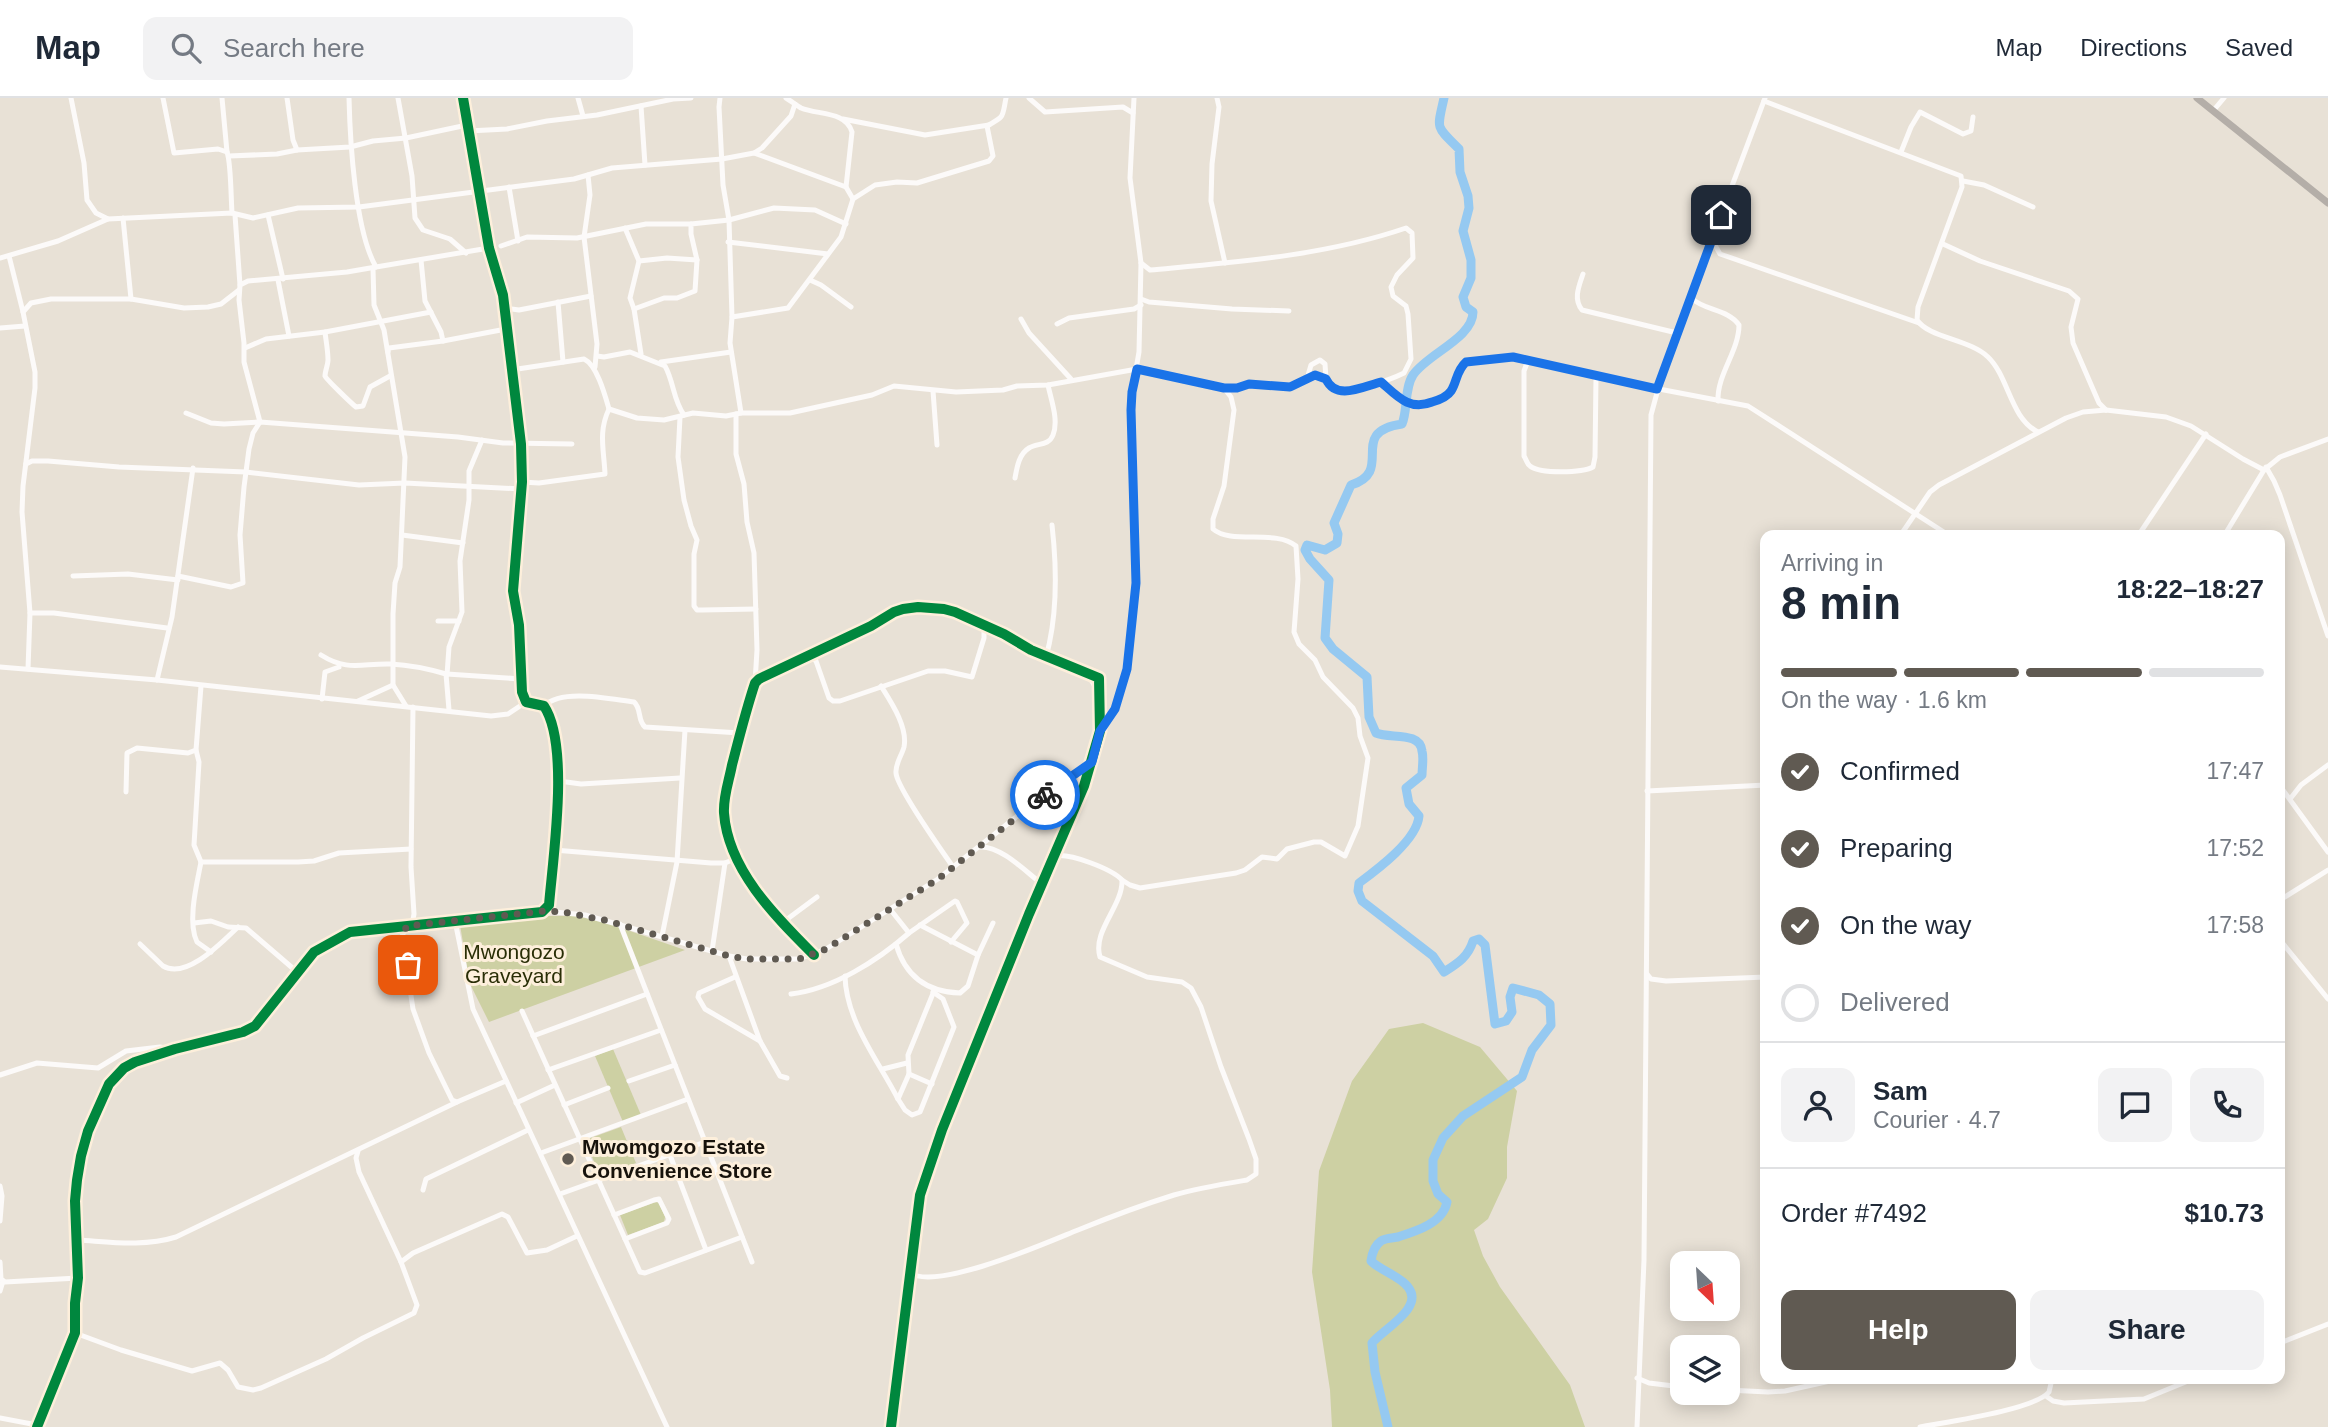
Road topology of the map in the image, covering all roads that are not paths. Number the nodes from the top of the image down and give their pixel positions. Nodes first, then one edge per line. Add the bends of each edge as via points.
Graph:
1 (71, 98) edge
2 (77, 98) edge
3 (163, 98) edge
4 (222, 98) edge
5 (286, 98) edge
6 (349, 98) edge
7 (398, 98) edge
8 (463, 98) edge
9 (578, 98) edge
10 (691, 98) edge
11 (720, 98) edge
12 (786, 98) edge
13 (1006, 98) edge
14 (1029, 98) edge
15 (1134, 98) edge
16 (1217, 98) edge
17 (2197, 98) edge
18 (1764, 100) edge
19 (2219, 100) edge
20 (795, 104) junction
21 (641, 106) junction
22 (2213, 111) junction
23 (1133, 113) junction
24 (583, 116) junction
25 (1973, 117) dead end
26 (842, 119) junction
27 (989, 125) junction
28 (467, 128) junction
29 (405, 138) junction
30 (350, 147) junction
31 (297, 149) junction
32 (1901, 152) junction
33 (754, 153) junction
34 (228, 154) junction
35 (722, 159) junction
36 (645, 165) junction
37 (588, 175) junction
38 (1963, 181) junction
39 (509, 187) junction
40 (846, 187) junction
41 (479, 192) junction
42 (414, 198) junction
43 (853, 199) junction
44 (2328, 203) edge
45 (359, 207) junction
46 (2033, 207) dead end
47 (234, 214) junction
48 (268, 215) junction
49 (123, 218) junction
50 (108, 219) junction
51 (729, 220) junction
52 (691, 224) junction
53 (846, 224) junction
54 (625, 228) junction
55 (584, 237) junction
56 (1712, 240) junction
57 (518, 241) junction
58 (728, 242) junction
59 (1943, 244) junction
60 (501, 246) dead end
61 (489, 248) junction
62 (466, 253) junction
63 (828, 254) junction
64 (9, 256) junction
65 (0, 258) edge
66 (421, 260) junction
67 (697, 260) junction
68 (639, 261) junction
69 (1142, 263) junction
70 (1225, 263) junction
71 (374, 268) junction
72 (1583, 274) dead end
73 (280, 280) junction
74 (810, 280) junction
75 (239, 287) junction
76 (591, 296) junction
77 (1690, 298) junction
78 (131, 299) junction
79 (558, 302) junction
80 (1141, 302) junction
81 (852, 307) dead end
82 (504, 308) junction
83 (634, 309) junction
84 (1289, 311) dead end
85 (23, 312) junction
86 (431, 312) junction
87 (732, 317) junction
88 (1021, 319) dead end
89 (380, 323) junction
90 (1057, 324) dead end
91 (1919, 324) junction
92 (25, 326) junction
93 (0, 328) edge
94 (506, 329) junction
95 (325, 332) junction
96 (1677, 334) junction
97 (289, 336) junction
98 (443, 341) junction
99 (245, 348) junction
100 (732, 352) junction
101 (387, 354) junction
102 (641, 355) junction
103 (597, 356) junction
104 (1531, 361) junction
105 (564, 362) junction
106 (657, 362) junction
107 (595, 367) junction
108 (1137, 369) junction
109 (511, 370) junction
110 (390, 376) junction
111 (1596, 377) junction
112 (1070, 379) junction
113 (1307, 379) junction
114 (1326, 379) junction
115 (1381, 382) junction
116 (1048, 385) junction
117 (1224, 388) junction
118 (1657, 389) junction
119 (933, 391) junction
120 (1718, 401) junction
121 (609, 409) junction
122 (2106, 410) junction
123 (186, 413) dead end
124 (739, 414) junction
125 (682, 416) junction
126 (260, 422) junction
127 (2038, 432) junction
128 (402, 434) junction
129 (2206, 435) junction
130 (2328, 439) edge
131 (482, 440) junction
132 (521, 444) junction
133 (572, 444) dead end
134 (937, 445) dead end
135 (28, 461) junction
136 (193, 468) junction
137 (2265, 468) junction
138 (246, 472) junction
139 (1015, 478) dead end
140 (405, 483) junction
141 (521, 486) junction
142 (470, 488) junction
143 (1916, 513) junction
144 (1052, 525) dead end
145 (1903, 530) edge
146 (1941, 530) edge
147 (2141, 530) edge
148 (2228, 530) edge
149 (401, 536) junction
150 (463, 543) junction
151 (73, 576) dead end
152 (178, 578) junction
153 (756, 609) junction
154 (30, 613) junction
155 (438, 621) dead end
156 (459, 621) junction
157 (984, 625) junction
158 (167, 628) junction
159 (2328, 636) edge
160 (321, 655) dead end
161 (810, 656) junction
162 (1046, 657) junction
163 (394, 664) junction
164 (342, 666) junction
165 (0, 667) edge
166 (28, 669) junction
167 (447, 674) junction
168 (521, 679) junction
169 (158, 680) junction
170 (755, 683) junction
171 (394, 685) junction
172 (201, 686) junction
173 (881, 686) junction
174 (322, 699) junction
175 (355, 702) junction
176 (526, 702) junction
177 (406, 706) junction
178 (544, 706) junction
179 (413, 707) junction
180 (449, 710) junction
181 (685, 730) junction
182 (1100, 731) junction
183 (740, 733) junction
184 (196, 750) junction
185 (1092, 762) junction
186 (2328, 765) edge
187 (681, 778) junction
188 (559, 781) junction
189 (1760, 785) edge
190 (1647, 791) junction
191 (126, 792) dead end
192 (2285, 792) edge
193 (2290, 799) junction
194 (1059, 846) junction
195 (976, 848) junction
196 (411, 849) junction
197 (554, 850) junction
198 (2328, 852) edge
199 (1063, 854) junction
200 (1055, 856) junction
201 (737, 858) junction
202 (201, 862) junction
203 (677, 862) junction
204 (725, 863) junction
205 (953, 867) junction
206 (2328, 870) edge
207 (1122, 880) junction
208 (1042, 884) junction
209 (817, 897) dead end
210 (2285, 897) edge
211 (891, 909) junction
212 (545, 911) junction
213 (455, 921) junction
214 (194, 923) junction
215 (782, 923) junction
216 (993, 923) dead end
217 (410, 925) junction
218 (620, 925) junction
219 (920, 925) junction
220 (239, 927) junction
221 (909, 933) junction
222 (662, 936) junction
223 (951, 942) junction
224 (140, 944) dead end
225 (896, 944) junction
226 (2285, 946) edge
227 (712, 951) junction
228 (211, 952) junction
229 (884, 952) junction
230 (814, 955) junction
231 (978, 955) junction
232 (729, 956) junction
233 (901, 960) junction
234 (296, 971) junction
235 (1647, 974) junction
236 (845, 976) junction
237 (735, 977) junction
238 (1760, 978) edge
239 (934, 990) junction
240 (647, 994) junction
241 (791, 994) dead end
242 (2327, 995) edge
243 (522, 1011) dead end
244 (661, 1030) junction
245 (533, 1036) junction
246 (760, 1041) junction
247 (175, 1049) junction
248 (907, 1063) junction
249 (675, 1065) junction
250 (883, 1069) junction
251 (548, 1070) junction
252 (909, 1074) junction
253 (0, 1075) edge
254 (787, 1078) dead end
255 (506, 1081) junction
256 (629, 1081) dead end
257 (932, 1084) junction
258 (555, 1085) junction
259 (608, 1088) dead end
260 (688, 1099) junction
261 (898, 1099) junction
262 (457, 1102) junction
263 (516, 1103) junction
264 (564, 1105) junction
265 (528, 1130) junction
266 (580, 1139) junction
267 (705, 1143) junction
268 (358, 1151) junction
269 (541, 1153) junction
270 (670, 1155) junction
271 (598, 1179) junction
272 (0, 1186) edge
273 (423, 1190) dead end
274 (560, 1194) junction
275 (614, 1216) junction
276 (0, 1221) edge
277 (578, 1236) junction
278 (742, 1237) junction
279 (625, 1239) junction
280 (79, 1240) junction
281 (706, 1250) junction
282 (0, 1262) edge
283 (401, 1262) junction
284 (752, 1262) dead end
285 (911, 1273) junction
286 (78, 1278) junction
287 (3, 1281) junction
288 (0, 1291) edge
289 (2328, 1324) edge
290 (75, 1332) junction
291 (2285, 1341) edge
292 (1637, 1378) junction
293 (1816, 1384) edge
294 (2050, 1384) edge
295 (2181, 1384) edge
296 (1670, 1386) edge
297 (1740, 1391) edge
298 (2046, 1396) junction
299 (0, 1418) edge
300 (37, 1426) edge
301 (667, 1427) edge
302 (891, 1427) edge
303 (1636, 1427) edge
304 (1920, 1427) edge

1 - 2 street
1 - 50 street via 87,200 96,214
3 - 34 street via 174,153 218,149
4 - 34 street
5 - 31 street
6 - 30 street
7 - 29 street
8 - 28 street
9 - 24 street
10 - 21 street
11 - 35 street
12 - 20 street
13 - 27 street via 1004,115
14 - 23 street via 1045,112 1123,107
15 - 23 street
16 - 70 street via 1211,201
17 - 22 main road
18 - 32 street
18 - 56 street
19 - 22 street
20 - 26 street
20 - 33 street via 791,116
21 - 24 street
21 - 36 street
22 - 44 main road
23 - 69 street via 1130,178
24 - 28 street via 501,130
25 - 32 street via 1971,131 1962,134 1920,112
26 - 27 street via 925,135
26 - 40 street via 852,132
27 - 43 street via 993,156 989,161 917,183 883,183
28 - 29 street
28 - 41 street
29 - 30 street
29 - 42 street
30 - 31 street
30 - 45 street
31 - 34 street via 277,154
32 - 38 street via 1957,173
33 - 35 street
33 - 40 street
34 - 47 street
35 - 36 street
35 - 51 street
36 - 37 street
37 - 39 street
37 - 55 street
38 - 46 street via 1984,185
38 - 59 street
39 - 41 street
39 - 57 street
40 - 43 street
41 - 42 street
41 - 61 street
42 - 45 street
42 - 62 street via 415,218 423,230 450,239
43 - 53 street
45 - 48 street via 298,208
45 - 71 street
47 - 48 street
47 - 49 street
47 - 75 street
48 - 73 street
49 - 50 street
49 - 78 street
50 - 64 street
51 - 52 street
51 - 53 street via 774,208 815,210
51 - 58 street
52 - 54 street
52 - 67 street
53 - 63 street
54 - 55 street
54 - 68 street
55 - 57 street
55 - 76 street
56 - 77 street
56 - 91 street via 1720,254
57 - 60 street
58 - 63 street
58 - 87 street
59 - 91 street via 1918,307
59 - 122 street via 2077,296 2073,343
61 - 62 street
61 - 82 street
62 - 66 street
63 - 74 street
64 - 65 street
64 - 85 street
66 - 71 street
66 - 86 street via 423,291
67 - 68 street
67 - 83 street via 695,291
68 - 83 street via 630,298
69 - 70 street via 1150,270
69 - 80 street
70 - 115 street via 1348,246 1410,230 1413,258 1391,287 1393,296 1406,306 1411,359 1404,373
71 - 73 street
71 - 89 street via 374,305
72 - 96 street via 1577,298 1583,310
73 - 75 street via 248,281
73 - 97 street
74 - 81 street
74 - 87 street via 788,308
75 - 78 street via 227,300 208,307
75 - 99 street
76 - 79 street
76 - 103 street
77 - 96 street
77 - 120 street via 1739,325
78 - 85 street via 51,299 31,303
79 - 82 street via 519,310
79 - 105 street
80 - 84 street
80 - 90 street via 1134,309 1069,318
80 - 108 street
82 - 94 street
83 - 102 street
85 - 92 street
86 - 89 street
86 - 98 street
87 - 100 street
88 - 112 street
89 - 95 street
89 - 101 street
91 - 127 street via 1966,342 1989,357 2023,419
92 - 93 street
92 - 135 street via 35,388
94 - 98 street
94 - 109 street
95 - 97 street
95 - 110 street via 325,376 356,407 363,406 370,387
96 - 118 street
97 - 99 street
98 - 101 street via 397,345
99 - 126 street via 244,362
100 - 106 street
100 - 124 street
101 - 110 street
102 - 103 street
102 - 106 street
103 - 107 street
104 - 111 street
104 - 111 street via 1524,366 1524,456 1537,469 1564,472 1593,467
104 - 115 street via 1504,357 1466,362 1450,393 1419,406 1406,403
105 - 107 street via 584,359
105 - 109 street
106 - 125 street via 666,366
107 - 121 street
108 - 112 street
108 - 117 street
108 - 182 street via 1131,410 1136,575 1130,653 1115,709
109 - 132 street
110 - 128 street
111 - 118 street
112 - 116 street
113 - 114 street via 1315,375
113 - 114 street via 1311,365 1320,360 1325,364
113 - 117 street via 1290,387 1249,384
114 - 115 street via 1336,391
116 - 119 street
116 - 139 street via 1053,438 1028,449
117 - 207 street via 1234,410 1213,529 1296,546 1294,632 1323,677 1353,708 1368,758 1358,826 1345,856 1314,842 1287,849 1277,859 1262,857 1236,873 1140,888
118 - 120 street
118 - 190 street via 1650,447
119 - 124 street via 894,386 790,414
119 - 134 street
120 - 143 street via 1748,406
121 - 125 street via 637,418
121 - 141 street via 600,439 605,474
122 - 127 street via 2083,412
122 - 129 street via 2166,416
123 - 126 street via 211,423
124 - 125 street
124 - 153 street via 736,454 754,553
125 - 153 street via 678,457 684,500 697,540 694,606 702,610
126 - 128 street
126 - 138 street via 253,433
127 - 143 street via 1939,485
128 - 131 street
128 - 140 street
129 - 137 street via 2243,460
129 - 147 street
130 - 137 street via 2280,457
131 - 132 street
131 - 142 street via 469,471
132 - 133 street
132 - 141 street
135 - 136 street
135 - 154 street via 22,512
136 - 138 street
136 - 152 street
137 - 148 street
137 - 159 street via 2280,495
138 - 140 street via 359,485
138 - 152 street via 240,535 243,583 231,587
140 - 142 street
140 - 149 street
141 - 142 street
141 - 168 street via 513,591
142 - 150 street
143 - 145 street
143 - 146 street
144 - 162 street via 1056,569
149 - 150 street
149 - 163 street via 393,614
150 - 156 street
151 - 152 street
152 - 158 street
153 - 170 street
154 - 158 street
154 - 166 street
155 - 156 street
156 - 167 street via 449,647
157 - 161 street via 944,609 903,608
157 - 162 street
157 - 173 street via 972,677 928,671
158 - 169 street
160 - 164 street
161 - 170 street
161 - 173 street via 833,701
162 - 182 street via 1088,674 1098,692
163 - 164 street
163 - 167 street
163 - 171 street
164 - 174 street via 326,672
165 - 166 street
166 - 169 street
167 - 168 street
167 - 180 street
168 - 176 street
169 - 172 street
170 - 183 street
171 - 175 street
171 - 177 street
172 - 174 street
172 - 184 street
173 - 205 street via 904,732 898,780
174 - 175 street
175 - 177 street
176 - 178 street
176 - 180 street via 499,715
177 - 179 street
178 - 181 street via 549,700 572,696 634,702 645,727
178 - 188 street
179 - 180 street
179 - 196 street
181 - 183 street
181 - 187 street
182 - 185 street
183 - 201 street via 724,807
184 - 191 street via 137,748 127,752
184 - 202 street via 194,845
185 - 194 street
185 - 195 street
186 - 193 street
187 - 188 street via 581,784
187 - 203 street
188 - 197 street
189 - 190 street
190 - 235 street
192 - 193 street
193 - 198 street
194 - 199 street
194 - 200 street
195 - 205 street
195 - 208 street via 987,847 1001,854
196 - 202 street via 339,853 298,862
196 - 217 street via 414,914
197 - 203 street
197 - 212 street via 550,905
199 - 200 street
199 - 207 street via 1108,870
200 - 208 street
201 - 204 street
201 - 215 street via 763,902
202 - 214 street
203 - 204 street
203 - 222 street
204 - 227 street
205 - 211 street
206 - 210 street
207 - 285 street via 1121,895 1099,945 1100,957 1147,977 1182,982 1191,988 1256,1159 1256,1174 1247,1180 1177,1194 991,1264 934,1275
208 - 285 street via 920,1195
209 - 215 street
211 - 221 street
211 - 230 street
212 - 213 street
212 - 218 street
213 - 217 street
213 - 255 street via 471,1003
214 - 220 street
214 - 228 street via 197,942
215 - 230 street
216 - 231 street
217 - 234 street via 350,932 314,952
217 - 262 street via 402,936 412,1009 429,1053
218 - 222 street
218 - 240 street
219 - 221 street
219 - 223 street
219 - 223 street via 957,902 967,923
220 - 228 street
220 - 234 street
221 - 225 street
222 - 227 street
223 - 231 street
224 - 228 street via 168,969 195,963
225 - 229 street
225 - 233 street
226 - 242 street
227 - 232 street
229 - 233 street
229 - 236 street
230 - 232 street via 772,960
231 - 239 street via 964,991
232 - 237 street
233 - 239 street
234 - 247 street via 255,1026
235 - 238 street via 1666,981
235 - 292 street via 1644,1260
236 - 241 street
236 - 250 street via 850,1007
237 - 246 street
237 - 246 street via 699,993 698,998 705,1009
239 - 248 street
239 - 257 street via 943,999 954,1027
240 - 244 street
240 - 245 street
243 - 245 street
244 - 249 street
244 - 251 street
245 - 251 street
246 - 254 street via 780,1076
247 - 253 street via 126,1051 98,1068 37,1063
247 - 280 street via 124,1068 109,1084 80,1156 75,1201
248 - 250 street
248 - 252 street
249 - 256 street
249 - 260 street
250 - 261 street
251 - 258 street
252 - 257 street
252 - 261 street
255 - 262 street
255 - 263 street
257 - 261 street via 918,1115 905,1110
258 - 263 street
258 - 264 street
259 - 264 street
260 - 266 street
260 - 267 street
262 - 268 street
263 - 265 street
264 - 266 street
265 - 269 street
265 - 273 street via 426,1179
266 - 269 street
266 - 271 street
267 - 270 street
267 - 278 street
268 - 280 street via 165,1241
268 - 283 street via 359,1172
269 - 274 street
270 - 271 street
270 - 281 street
271 - 274 street
271 - 275 street
272 - 276 street
274 - 277 street
275 - 279 street
275 - 279 street via 654,1200 662,1203 667,1223
277 - 283 street via 527,1253 502,1214
277 - 301 street
278 - 281 street
278 - 284 street
279 - 281 street via 642,1273
280 - 286 street
282 - 287 street
283 - 290 street via 417,1306 414,1313 253,1391 238,1387 220,1363 192,1371
285 - 302 street
286 - 287 street
286 - 290 street
287 - 288 street
289 - 291 street
290 - 300 street
292 - 296 street
292 - 303 street
293 - 297 street via 1785,1391
294 - 298 street
295 - 298 street via 2144,1399 2064,1403
298 - 304 street
299 - 300 street

